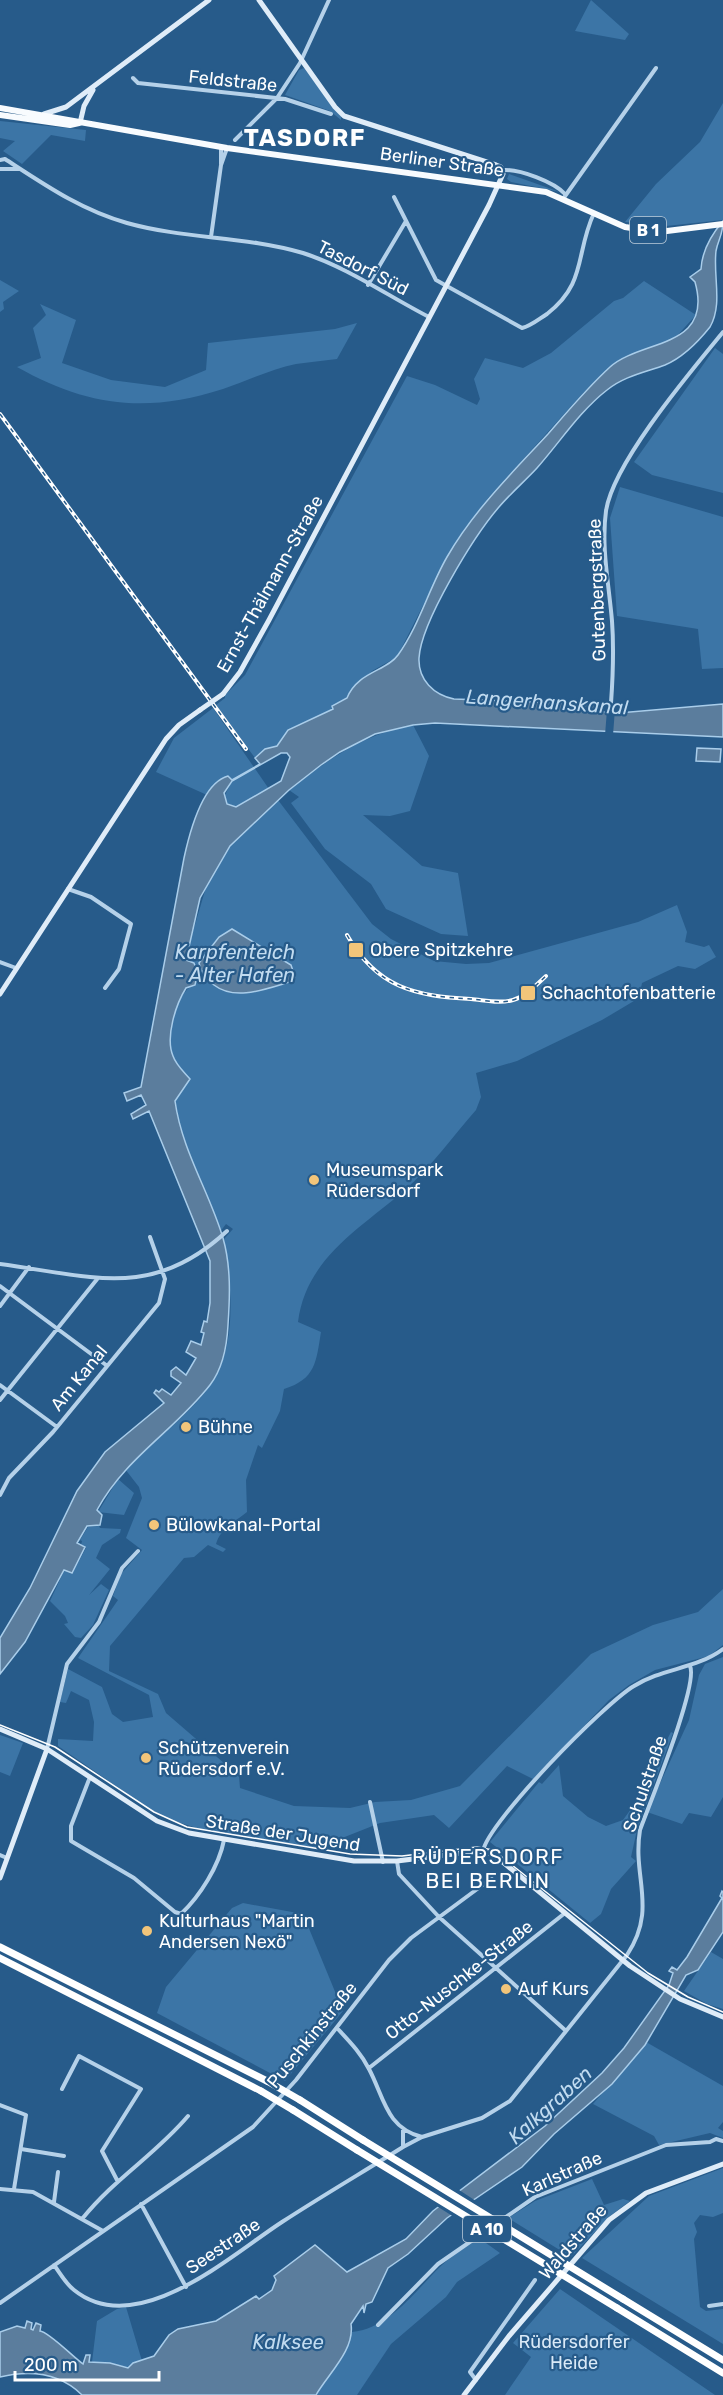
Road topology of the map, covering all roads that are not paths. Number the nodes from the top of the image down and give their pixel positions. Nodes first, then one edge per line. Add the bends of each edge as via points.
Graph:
1 (209, 0) edge
2 (260, 0) edge
3 (329, 0) edge
4 (302, 58) junction
5 (656, 68) dead end
6 (133, 78) dead end
7 (98, 84) junction
8 (277, 98) junction
9 (0, 108) edge
10 (44, 114) junction
11 (332, 114) dead end
12 (0, 115) edge
13 (80, 123) junction
14 (235, 140) dead end
15 (224, 147) junction
16 (0, 160) edge
17 (0, 169) edge
18 (19, 169) junction
19 (503, 170) junction
20 (500, 185) junction
21 (394, 197) dead end
22 (564, 197) junction
23 (594, 213) junction
24 (406, 221) junction
25 (723, 224) edge
26 (211, 237) junction
27 (368, 285) junction
28 (446, 287) junction
29 (430, 318) junction
30 (723, 332) edge
31 (611, 703) dead end
32 (67, 889) junction
33 (0, 962) edge
34 (16, 968) junction
35 (105, 988) dead end
36 (0, 994) edge
37 (227, 1231) dead end
38 (150, 1237) dead end
39 (0, 1264) edge
40 (29, 1268) junction
41 (163, 1273) junction
42 (98, 1278) junction
43 (0, 1286) edge
44 (11, 1293) junction
45 (0, 1306) edge
46 (58, 1328) junction
47 (106, 1365) junction
48 (0, 1385) edge
49 (8, 1391) junction
50 (0, 1400) edge
51 (57, 1427) junction
52 (0, 1495) edge
53 (138, 1551) dead end
54 (723, 1649) edge
55 (690, 1666) junction
56 (0, 1729) edge
57 (47, 1749) junction
58 (90, 1777) junction
59 (370, 1802) dead end
60 (224, 1840) junction
61 (483, 1851) junction
62 (0, 1855) edge
63 (7, 1858) junction
64 (397, 1861) junction
65 (383, 1862) junction
66 (494, 1873) dead end
67 (0, 1878) edge
68 (565, 1913) junction
69 (439, 1917) junction
70 (0, 1947) edge
71 (0, 1958) edge
72 (623, 1960) junction
73 (497, 1968) junction
74 (723, 2017) edge
75 (337, 2028) junction
76 (565, 2030) junction
77 (369, 2068) junction
78 (62, 2089) dead end
79 (0, 2105) edge
80 (188, 2115) dead end
81 (403, 2130) junction
82 (422, 2137) junction
83 (723, 2141) edge
84 (403, 2147) junction
85 (21, 2149) junction
86 (64, 2156) dead end
87 (723, 2164) edge
88 (58, 2172) dead end
89 (117, 2180) junction
90 (0, 2189) edge
91 (14, 2189) junction
92 (54, 2202) junction
93 (141, 2204) junction
94 (82, 2218) junction
95 (103, 2231) junction
96 (54, 2265) junction
97 (535, 2280) dead end
98 (186, 2287) junction
99 (0, 2295) edge
100 (2, 2302) edge
101 (723, 2304) edge
102 (709, 2306) dead end
103 (378, 2325) dead end
104 (723, 2360) edge
105 (723, 2373) edge
106 (476, 2380) junction
107 (464, 2395) edge

1 - 7 main road
2 - 4 main road
3 - 4 street
4 - 8 street
4 - 19 main road via 345,116
5 - 22 street
6 - 8 street, Feldstraße via 138,83 195,91
7 - 10 main road via 62,109
7 - 13 main road via 87,100
8 - 11 street, Feldstraße
8 - 14 street
9 - 10 main road, Berliner Straße / B 1
10 - 13 main road, Berliner Straße / B 1
12 - 13 main road, Berliner Straße / B 1
13 - 15 main road, Berliner Straße / B 1
15 - 20 main road, Berliner Straße / B 1
15 - 26 street
16 - 18 street, Tasdorf Süd via 5,159
17 - 18 street
18 - 26 street, Tasdorf Süd via 63,198 94,212 145,227
19 - 20 main road, Ernst-Thälmann-Straße
19 - 22 street via 557,186
20 - 22 main road, Berliner Straße / B 1
20 - 28 main road, Ernst-Thälmann-Straße
21 - 24 street
22 - 23 main road, Berliner Straße / B 1
23 - 25 main road, Berliner Straße / B 1 via 625,227 644,230
23 - 28 street via 577,275 567,295 525,328
24 - 27 street
24 - 28 street via 436,280
26 - 27 street, Tasdorf Süd via 304,254
27 - 29 street, Tasdorf Süd
28 - 29 main road, Ernst-Thälmann-Straße
29 - 32 main road, Ernst-Thälmann-Straße, bridge via 240,672 223,694 170,734
30 - 31 street, Gutenbergstraße via 644,435 622,470 607,506 614,663
32 - 34 main road, Ernst-Thälmann-Straße
32 - 35 street via 91,897 131,924 119,969
33 - 34 street
34 - 36 main road, Ernst-Thälmann-Straße
37 - 41 street via 202,1253
38 - 41 street
39 - 40 street
40 - 42 street
40 - 44 street
41 - 42 street
41 - 47 street, Am Kanal via 164,1292 159,1303
42 - 46 street
43 - 44 street
44 - 45 street
44 - 46 street
46 - 47 street
46 - 49 street
47 - 51 street, Am Kanal
48 - 49 street
49 - 50 street
49 - 51 street
51 - 52 street, Am Kanal via 9,1478
53 - 57 street via 122,1568 99,1622 66,1664
54 - 55 street
55 - 61 street via 661,1672 618,1697 528,1788 488,1838
55 - 72 street, Schulstraße via 692,1676 678,1730 640,1830 643,1920
56 - 57 main road, Straße der Jugend
57 - 58 main road, Straße der Jugend
57 - 63 main road
58 - 60 main road, Straße der Jugend via 164,1825
58 - 60 street via 71,1826 71,1841 124,1871 181,1914 214,1868
59 - 65 street
60 - 65 main road, Straße der Jugend via 339,1860
61 - 64 main road, Straße der Jugend
61 - 68 main road via 496,1855
62 - 63 street
63 - 67 main road
64 - 65 main road, Straße der Jugend
64 - 69 street via 399,1874
66 - 69 street, Puschkinstraße
68 - 72 main road
68 - 73 street, Otto-Nuschke-Straße
69 - 73 street
69 - 75 street, Puschkinstraße via 389,1960
70 - 104 highway, A 10, bridge via 267,2081
71 - 105 highway, A 10, bridge via 261,2091
72 - 74 main road via 670,1993
72 - 76 street, Schulstraße
73 - 76 street
73 - 77 street, Otto-Nuschke-Straße
75 - 77 street
75 - 93 street, Puschkinstraße via 253,2127
76 - 82 street, Seestraße via 521,2090 500,2109
77 - 81 street via 389,2116
78 - 89 street via 79,2056 141,2089 102,2151
79 - 85 street via 26,2115
80 - 89 street via 170,2137
81 - 82 street
81 - 84 street
82 - 84 street, Seestraße
83 - 103 street, Karlstraße via 666,2145 535,2198 438,2264
84 - 98 street, Seestraße via 281,2222
85 - 86 street
85 - 91 street
87 - 106 main road, Waldstraße via 646,2193 609,2220
88 - 92 street
89 - 94 street
90 - 91 street
91 - 92 street via 33,2192
92 - 94 street
93 - 95 street, Puschkinstraße
93 - 98 street
94 - 95 street
95 - 96 street, Puschkinstraße
96 - 98 street, Seestraße via 75,2291 111,2305 143,2302
96 - 100 street, Puschkinstraße
97 - 106 street, Waldstraße via 470,2372
99 - 100 street
101 - 102 street
106 - 107 main road, Waldstraße

